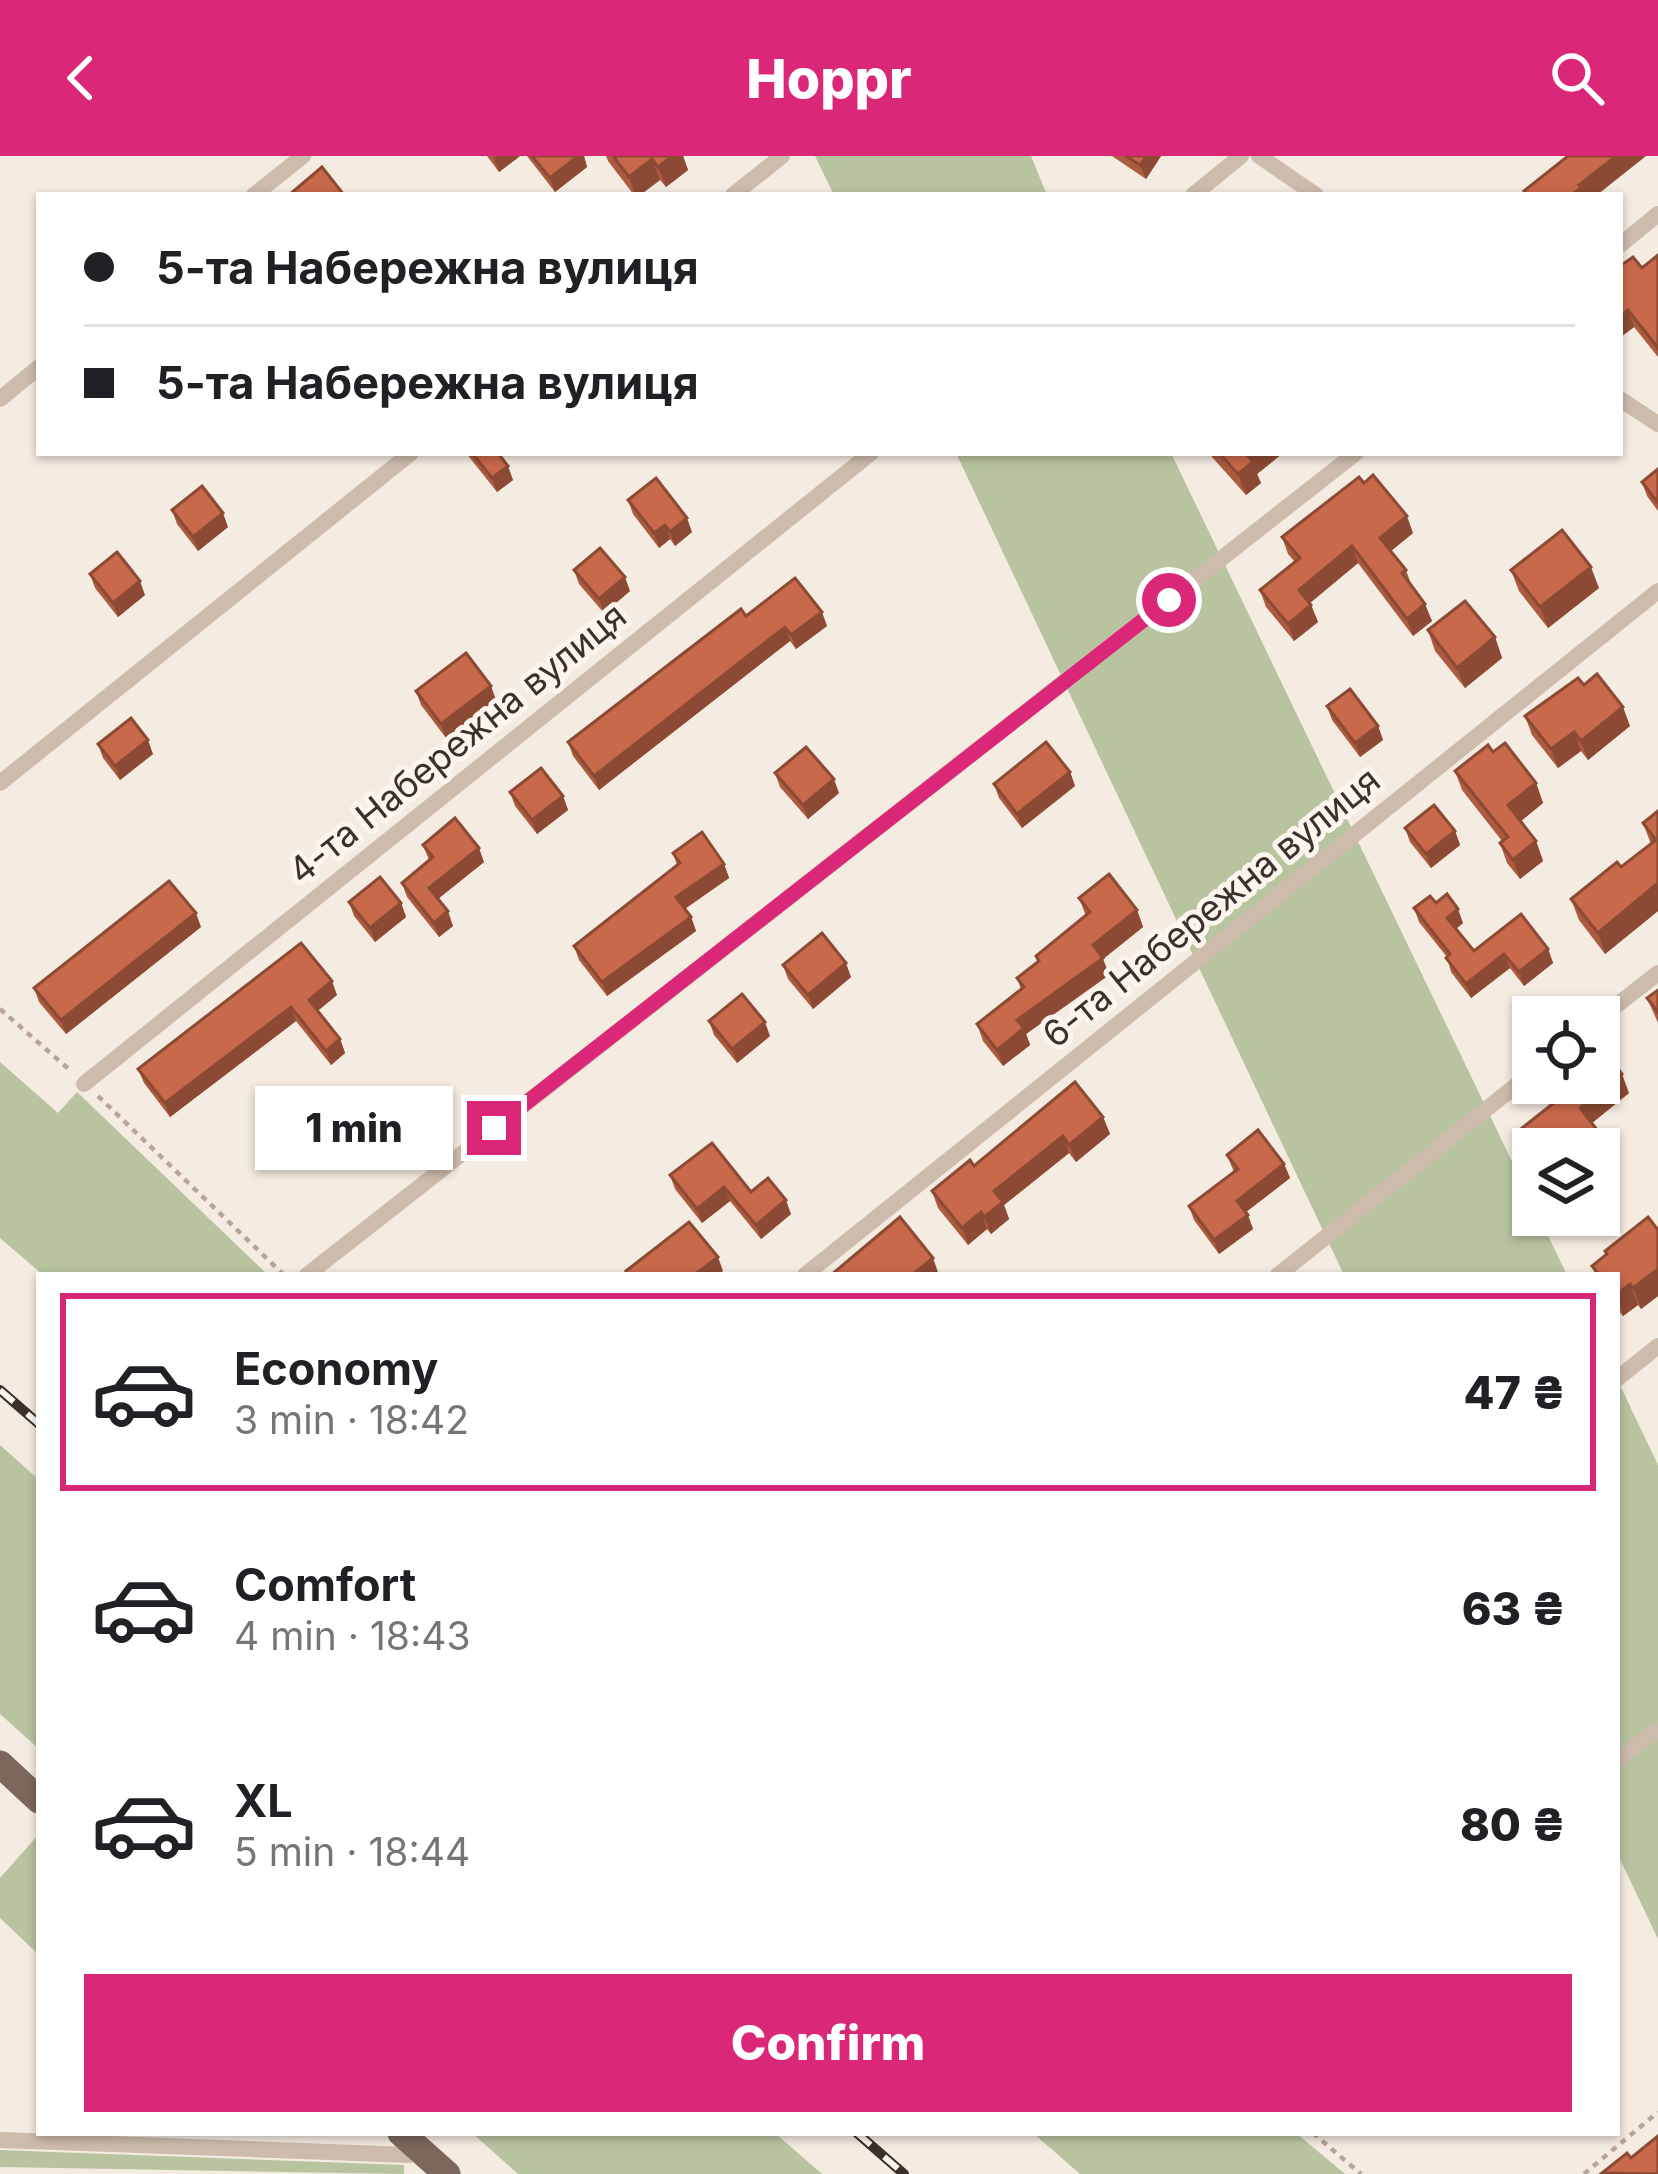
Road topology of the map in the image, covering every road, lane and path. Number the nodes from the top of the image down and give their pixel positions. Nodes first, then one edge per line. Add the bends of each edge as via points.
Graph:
1 (303, 156) edge
2 (782, 156) edge
3 (1241, 156) edge
4 (1259, 156) edge
5 (258, 192) edge
6 (737, 192) edge
7 (1197, 192) edge
8 (1312, 192) edge
9 (1658, 214) edge
10 (1623, 242) edge
11 (36, 370) edge
12 (0, 399) edge
13 (1623, 401) edge
14 (1658, 424) edge
15 (407, 456) edge
16 (867, 456) edge
17 (1352, 456) edge
18 (1658, 591) edge
19 (0, 783) edge
20 (1658, 973) edge
21 (1620, 1003) edge
22 (0, 1010) edge
23 (84, 1084) junction
24 (1512, 1089) edge
25 (281, 1272) edge
26 (311, 1272) edge
27 (810, 1272) edge
28 (1282, 1272) edge
29 (1658, 1346) edge
30 (1620, 1376) edge
31 (1658, 1729) edge
32 (1620, 1759) edge
33 (0, 1764) edge
34 (36, 1797) edge
35 (1658, 2112) edge
36 (1316, 2136) edge
37 (0, 2140) edge
38 (405, 2149) edge
39 (447, 2174) edge
40 (1361, 2174) edge
41 (1584, 2174) edge

1 - 5 street
2 - 6 street
3 - 7 street
4 - 8 street
9 - 10 street
11 - 12 street
13 - 14 street
15 - 19 street
16 - 23 street, 4-та Набережна вулиця
17 - 26 street
18 - 27 street, 6-та Набережна вулиця
20 - 21 street
22 - 23 path
23 - 25 path
24 - 28 street
29 - 30 street
31 - 32 street
33 - 34 main road
35 - 41 path
36 - 40 path
37 - 38 street
38 - 39 main road

